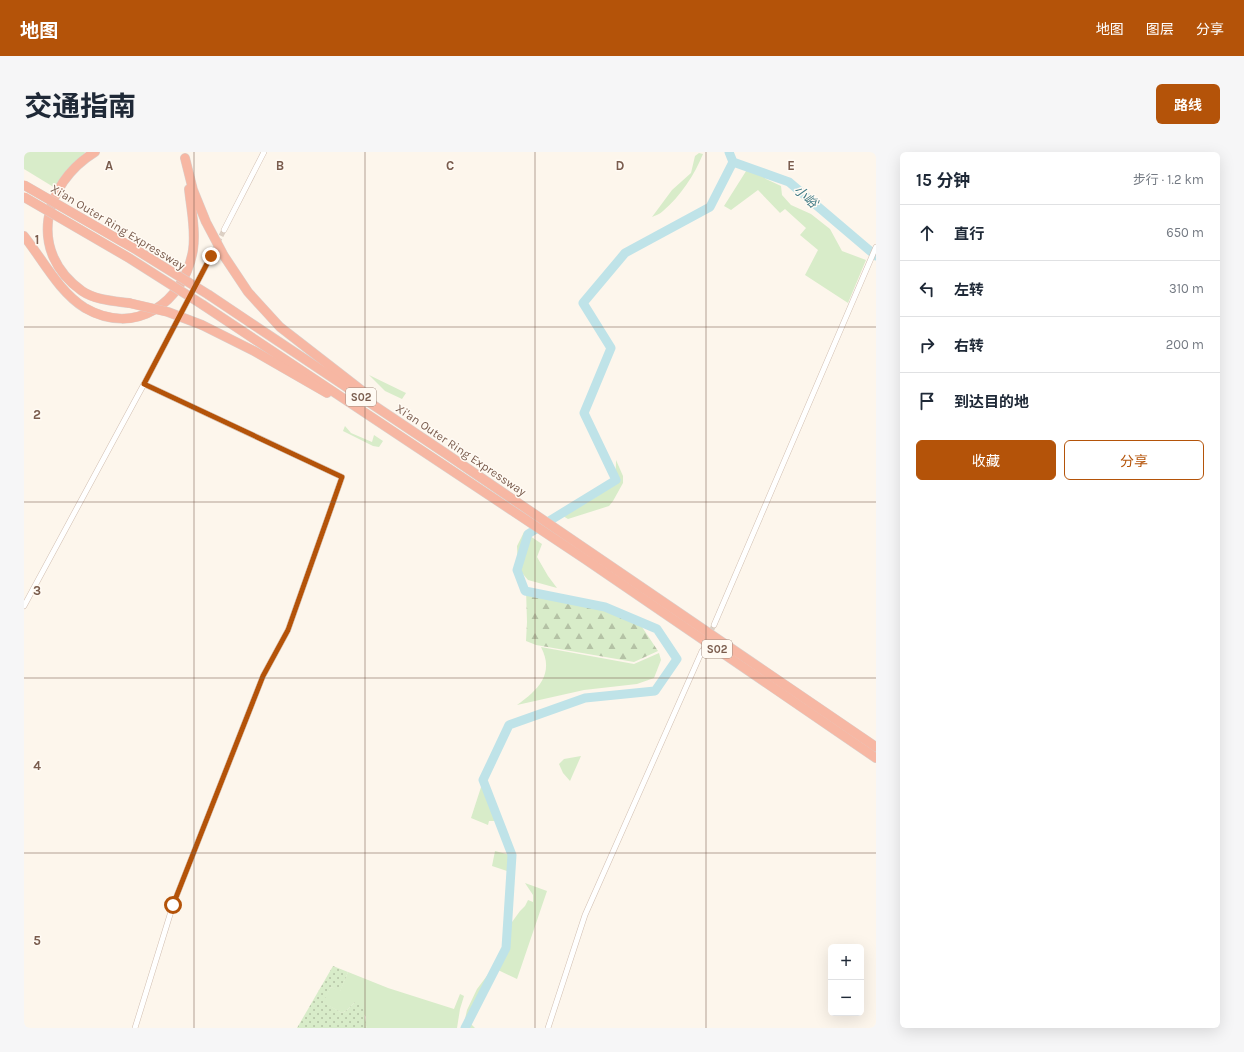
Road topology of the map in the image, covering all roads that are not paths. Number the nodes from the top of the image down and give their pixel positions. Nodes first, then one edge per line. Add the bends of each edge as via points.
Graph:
1 (95, 152) edge
2 (264, 152) edge
3 (185, 155) edge
4 (24, 185) edge
5 (24, 197) edge
6 (224, 230) tunnel mouth
7 (24, 236) edge
8 (876, 247) edge
9 (211, 256) tunnel mouth
10 (144, 384) junction
11 (445, 453) junction
12 (437, 459) junction
13 (510, 503) junction
14 (561, 537) junction
15 (24, 606) edge
16 (714, 625) tunnel mouth
17 (702, 651) tunnel mouth
18 (876, 747) edge
19 (876, 758) edge
20 (135, 1028) edge
21 (548, 1028) edge

1 - 12 highway, bridge via 72,169 53,198 48,231 50,249 66,277 83,291 101,299 168,312 202,325 254,351
2 - 6 street
3 - 7 highway via 193,249 182,283 167,301 150,312 134,318 117,318 84,307 67,293 50,273
3 - 11 highway via 193,190 206,222 224,256 248,292 280,327
4 - 11 highway, Xi'an Outer Ring Expressway / S02, bridge via 209,295
5 - 12 highway, Xi'an Outer Ring Expressway / S02, bridge via 129,258
8 - 16 street
9 - 10 street
10 - 15 street
10 - 20 street via 342,477 288,630 263,676 173,905
11 - 13 highway, Xi'an Outer Ring Expressway / S02
12 - 13 highway, Xi'an Outer Ring Expressway / S02
13 - 14 highway, Xi'an Outer Ring Expressway / S02
14 - 18 highway, Xi'an Outer Ring Expressway / S02
14 - 19 highway, Xi'an Outer Ring Expressway / S02
17 - 21 street via 585,915

